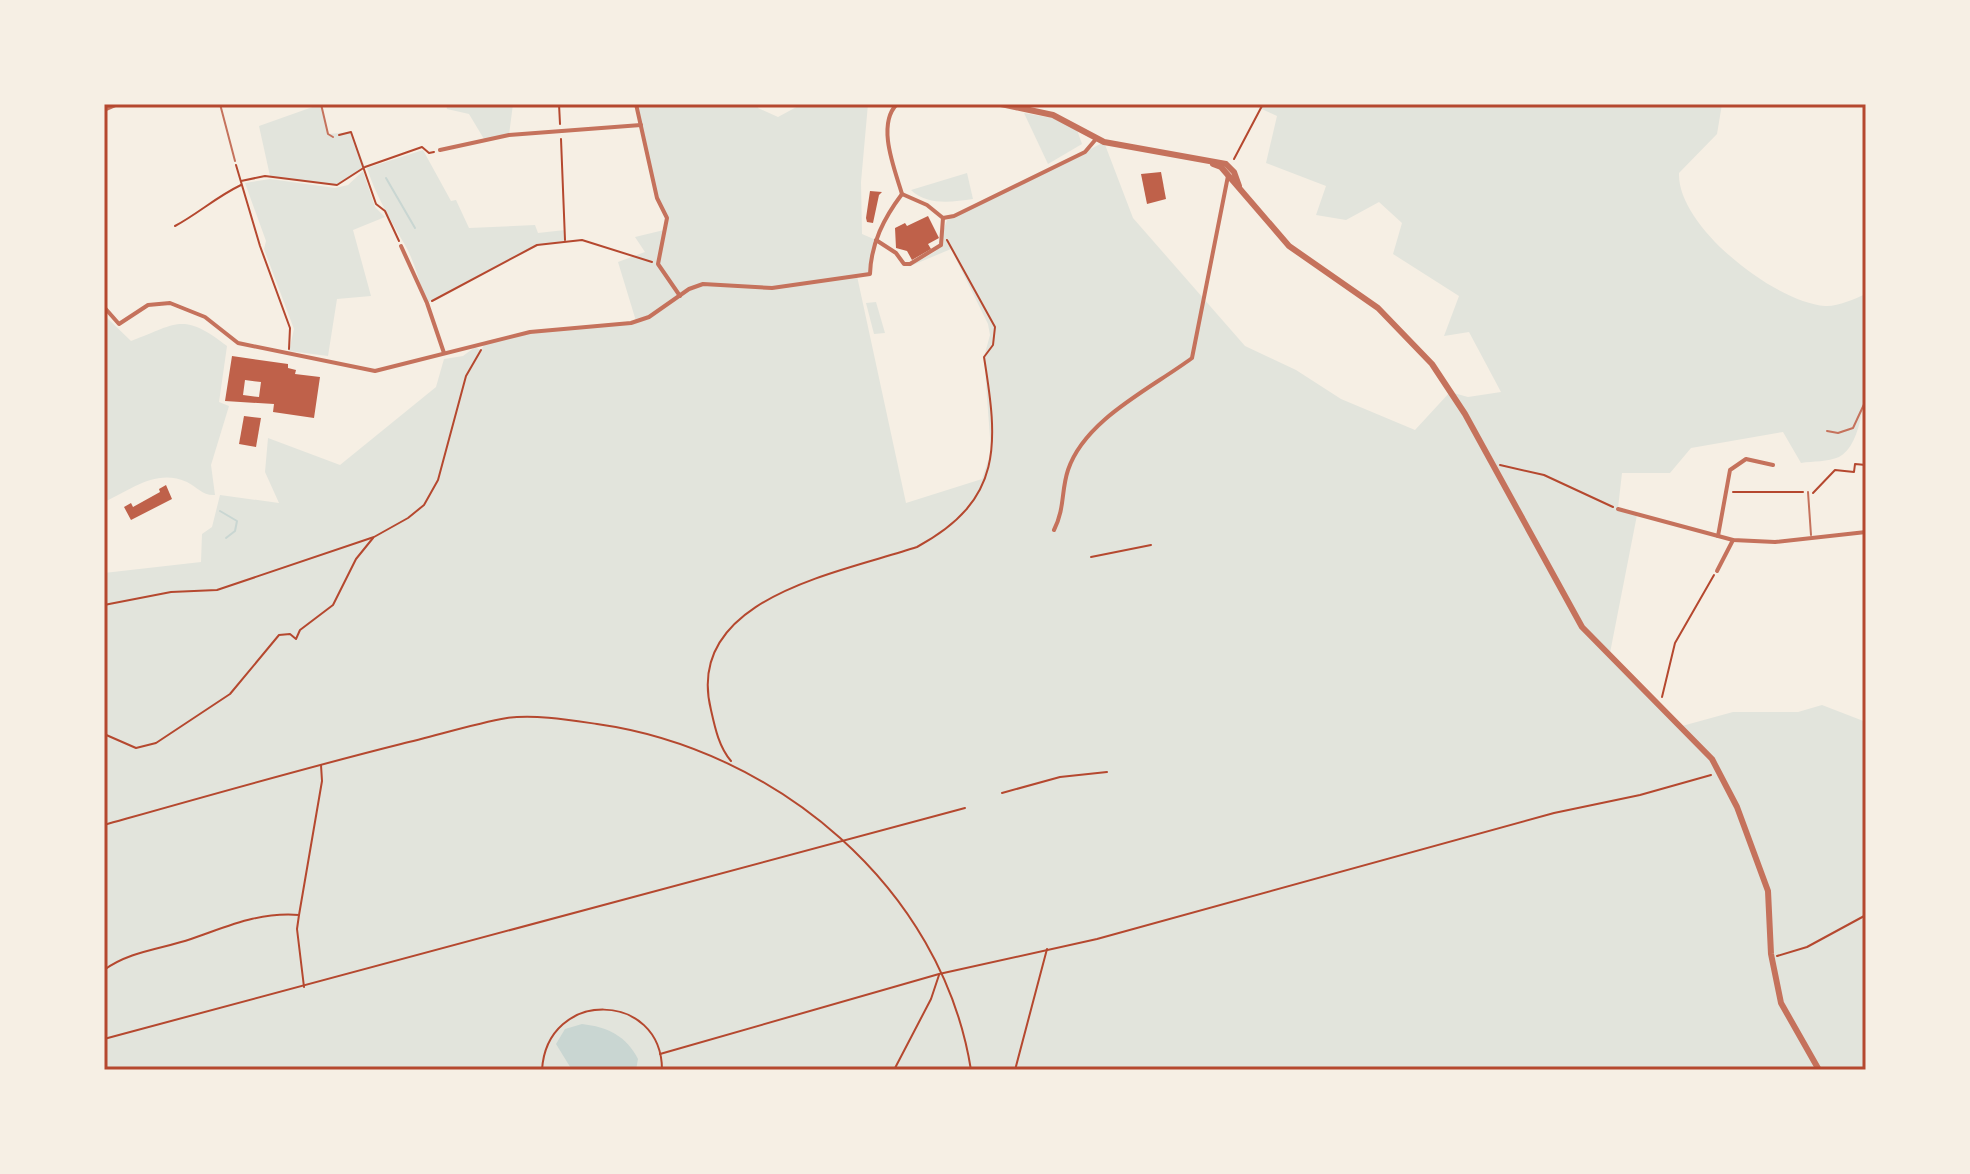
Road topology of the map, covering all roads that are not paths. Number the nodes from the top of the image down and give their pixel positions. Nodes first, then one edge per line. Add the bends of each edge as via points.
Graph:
1 (118, 104) edge
2 (220, 104) edge
3 (321, 104) edge
4 (636, 104) edge
5 (897, 104) edge
6 (1001, 104) edge
7 (104, 110) edge
8 (641, 125) junction
9 (333, 137) road end
10 (1097, 138) junction
11 (440, 150) road end
12 (235, 161) road end
13 (1232, 178) junction
14 (902, 194) junction
15 (943, 218) junction
16 (876, 240) junction
17 (401, 246) road end
18 (680, 296) junction
19 (104, 307) edge
20 (486, 341) junction
21 (481, 350) road end
22 (444, 353) junction
23 (1866, 400) edge
24 (1827, 431) dead end
25 (1773, 465) dead end
26 (1808, 492) road end
27 (1618, 509) road end
28 (1054, 530) dead end
29 (1866, 532) edge
30 (1718, 536) junction
31 (1811, 536) junction
32 (1733, 540) junction
33 (1717, 571) road end
34 (1819, 1070) edge

1 - 7 street
2 - 12 lane
3 - 9 lane
4 - 8 street
5 - 14 street via 888,126
6 - 10 street via 1053,115
8 - 11 street via 509,135
8 - 18 street via 657,198 667,218 658,264
10 - 13 street via 1226,164
10 - 15 street via 1085,152
13 - 28 street via 1192,358 1096,429 1078,450
13 - 34 street via 1289,246 1409,336 1442,379 1582,627 1696,740 1719,772 1768,891 1781,1003
14 - 15 street
14 - 16 street
15 - 16 street via 944,236 936,251 910,264
16 - 18 street via 870,274 772,288 703,284
17 - 22 street
18 - 20 street via 631,323
19 - 22 street via 119,324 148,305 170,303 205,317 238,343 365,371
20 - 21 street
20 - 22 street
23 - 24 lane via 1853,428
25 - 30 street via 1746,459 1730,470
26 - 31 lane
27 - 30 street
29 - 31 street
30 - 32 street
31 - 32 street via 1775,542
32 - 33 street

